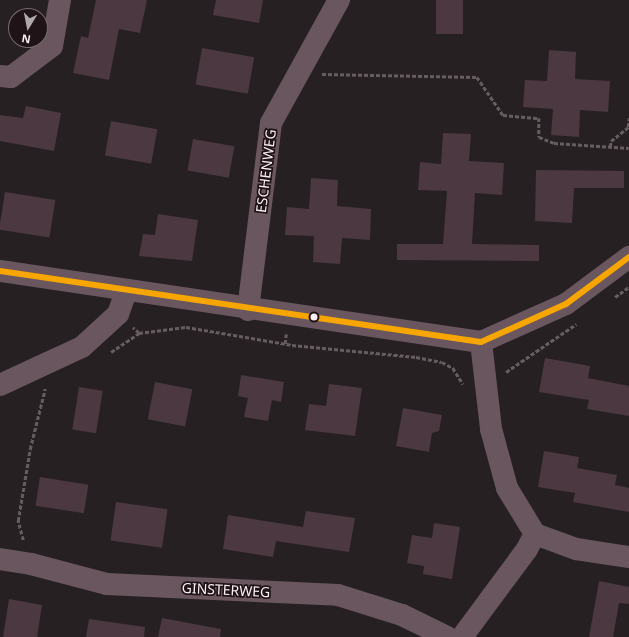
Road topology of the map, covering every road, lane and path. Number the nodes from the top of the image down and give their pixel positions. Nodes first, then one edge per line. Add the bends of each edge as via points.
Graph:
1 (60, 0) edge
2 (339, 0) edge
3 (299, 74) junction
4 (0, 76) edge
5 (629, 118) edge
6 (610, 147) junction
7 (629, 148) edge
8 (629, 257) edge
9 (0, 271) edge
10 (629, 287) edge
11 (126, 292) junction
12 (611, 300) dead end
13 (248, 310) junction
14 (580, 322) dead end
15 (138, 333) dead end
16 (481, 342) junction
17 (503, 376) dead end
18 (0, 385) edge
19 (464, 389) dead end
20 (45, 390) dead end
21 (534, 534) junction
22 (629, 557) edge
23 (0, 559) edge
24 (31, 564) junction
25 (447, 637) edge
26 (462, 637) edge

1 - 4 street via 52,46 11,77
2 - 3 street, ESCHENWEG
3 - 6 path via 379,73 477,77 502,115 539,118 539,137 554,143
3 - 13 street, ESCHENWEG via 272,123
5 - 6 path via 628,128 611,141
6 - 7 path
8 - 16 street via 566,304
9 - 11 street
10 - 12 path
11 - 13 street
11 - 18 street via 118,314 82,347
13 - 16 street
14 - 17 path via 510,366
15 - 19 path via 186,327 292,345 416,357 442,362 453,368
16 - 21 street via 491,429 507,488
20 - 24 path via 30,449 18,521
21 - 22 street via 576,549
21 - 26 street via 527,550
23 - 24 street, GINSTERWEG
24 - 25 street, GINSTERWEG via 107,584 338,595 402,615

